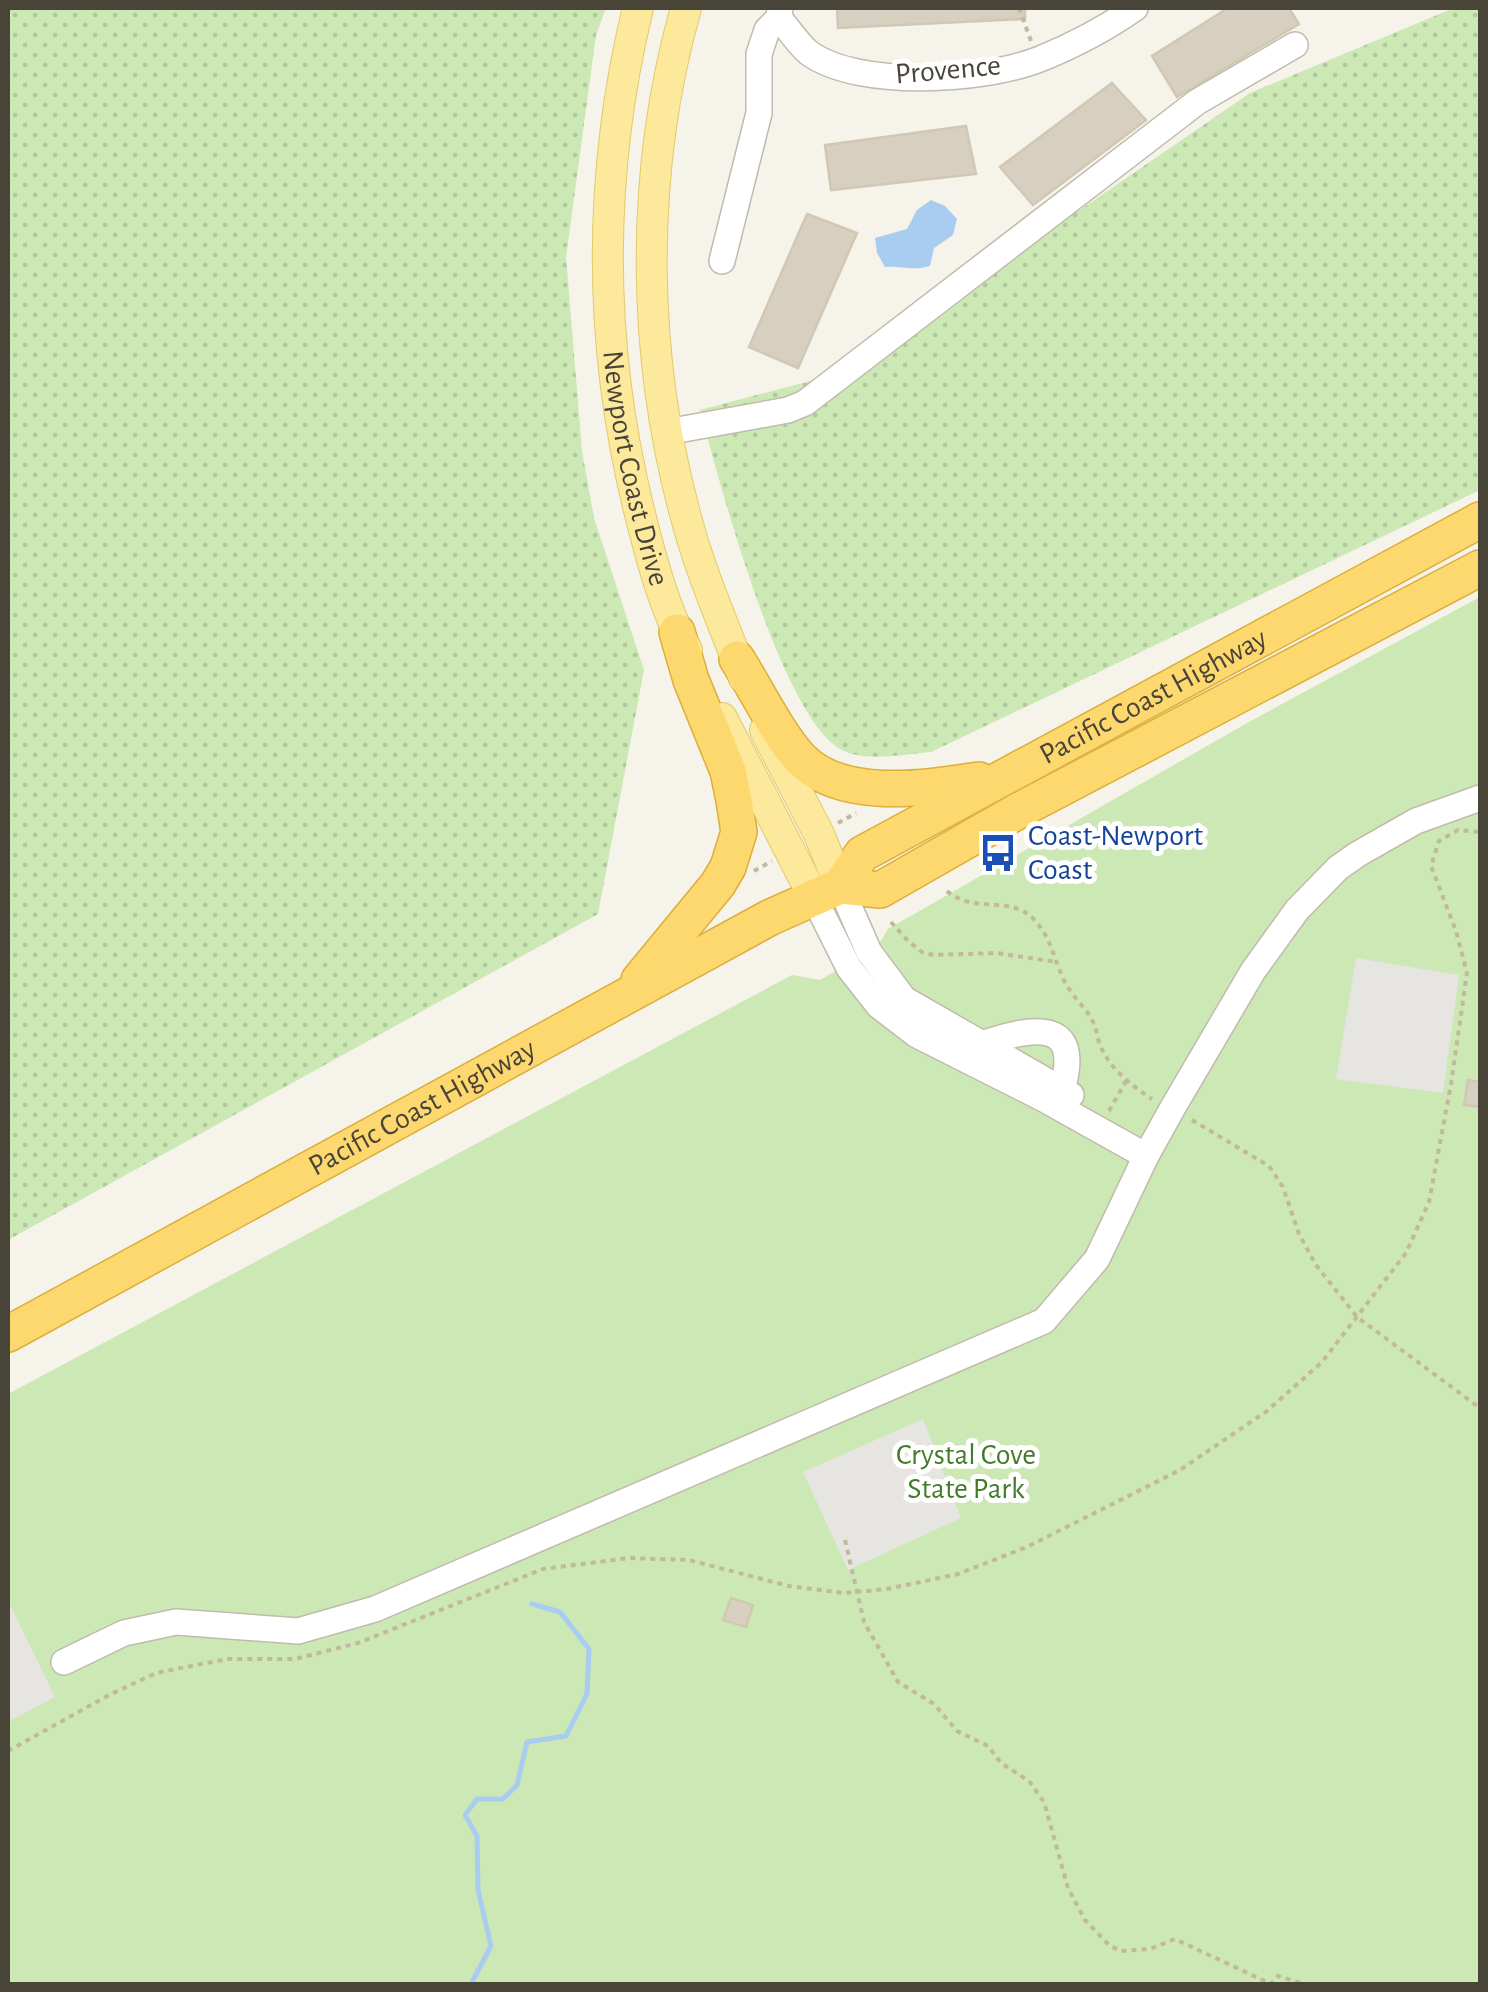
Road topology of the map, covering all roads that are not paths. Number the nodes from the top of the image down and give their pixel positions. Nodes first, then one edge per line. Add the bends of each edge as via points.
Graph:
1 (638, 8) edge
2 (686, 8) edge
3 (1135, 8) edge
4 (779, 13) edge
5 (1295, 44) dead end
6 (722, 261) dead end
7 (667, 432) junction
8 (1480, 520) edge
9 (1480, 568) edge
10 (677, 632) junction
11 (737, 659) junction
12 (1005, 776) junction
13 (1480, 798) edge
14 (827, 892) junction
15 (629, 992) junction
16 (981, 1044) junction
17 (1053, 1094) junction
18 (1149, 1150) junction
19 (8, 1334) edge
20 (64, 1662) dead end

1 - 10 main road, Newport Coast Drive via 608,184 614,378 645,534
2 - 7 main road, Newport Coast Drive via 653,186 656,355
3 - 4 street, Provence via 1038,60 916,79 854,73 809,52
4 - 6 street via 758,54 759,112
5 - 7 street via 1197,102 805,403
7 - 11 main road, Newport Coast Drive via 691,536
8 - 12 highway, Pacific Coast Highway
9 - 14 highway, Pacific Coast Highway via 880,890
10 - 14 main road, Newport Coast Drive
10 - 15 highway via 728,771 739,832 718,884
11 - 12 highway via 800,759 832,778 905,790
11 - 14 main road, Newport Coast Drive via 756,712 819,834
12 - 14 highway, Pacific Coast Highway via 862,854
13 - 18 street via 1416,821 1338,868 1297,910 1253,971
14 - 15 highway, Pacific Coast Highway
14 - 16 street via 904,998
14 - 17 street via 849,968 880,1006 917,1035
15 - 19 highway, Pacific Coast Highway
16 - 17 street
16 - 17 street via 1019,1031 1052,1035 1070,1065
17 - 18 street
17 - 18 street via 1106,1116
18 - 20 street via 1097,1259 1044,1321 374,1609 298,1631 176,1622 124,1633

